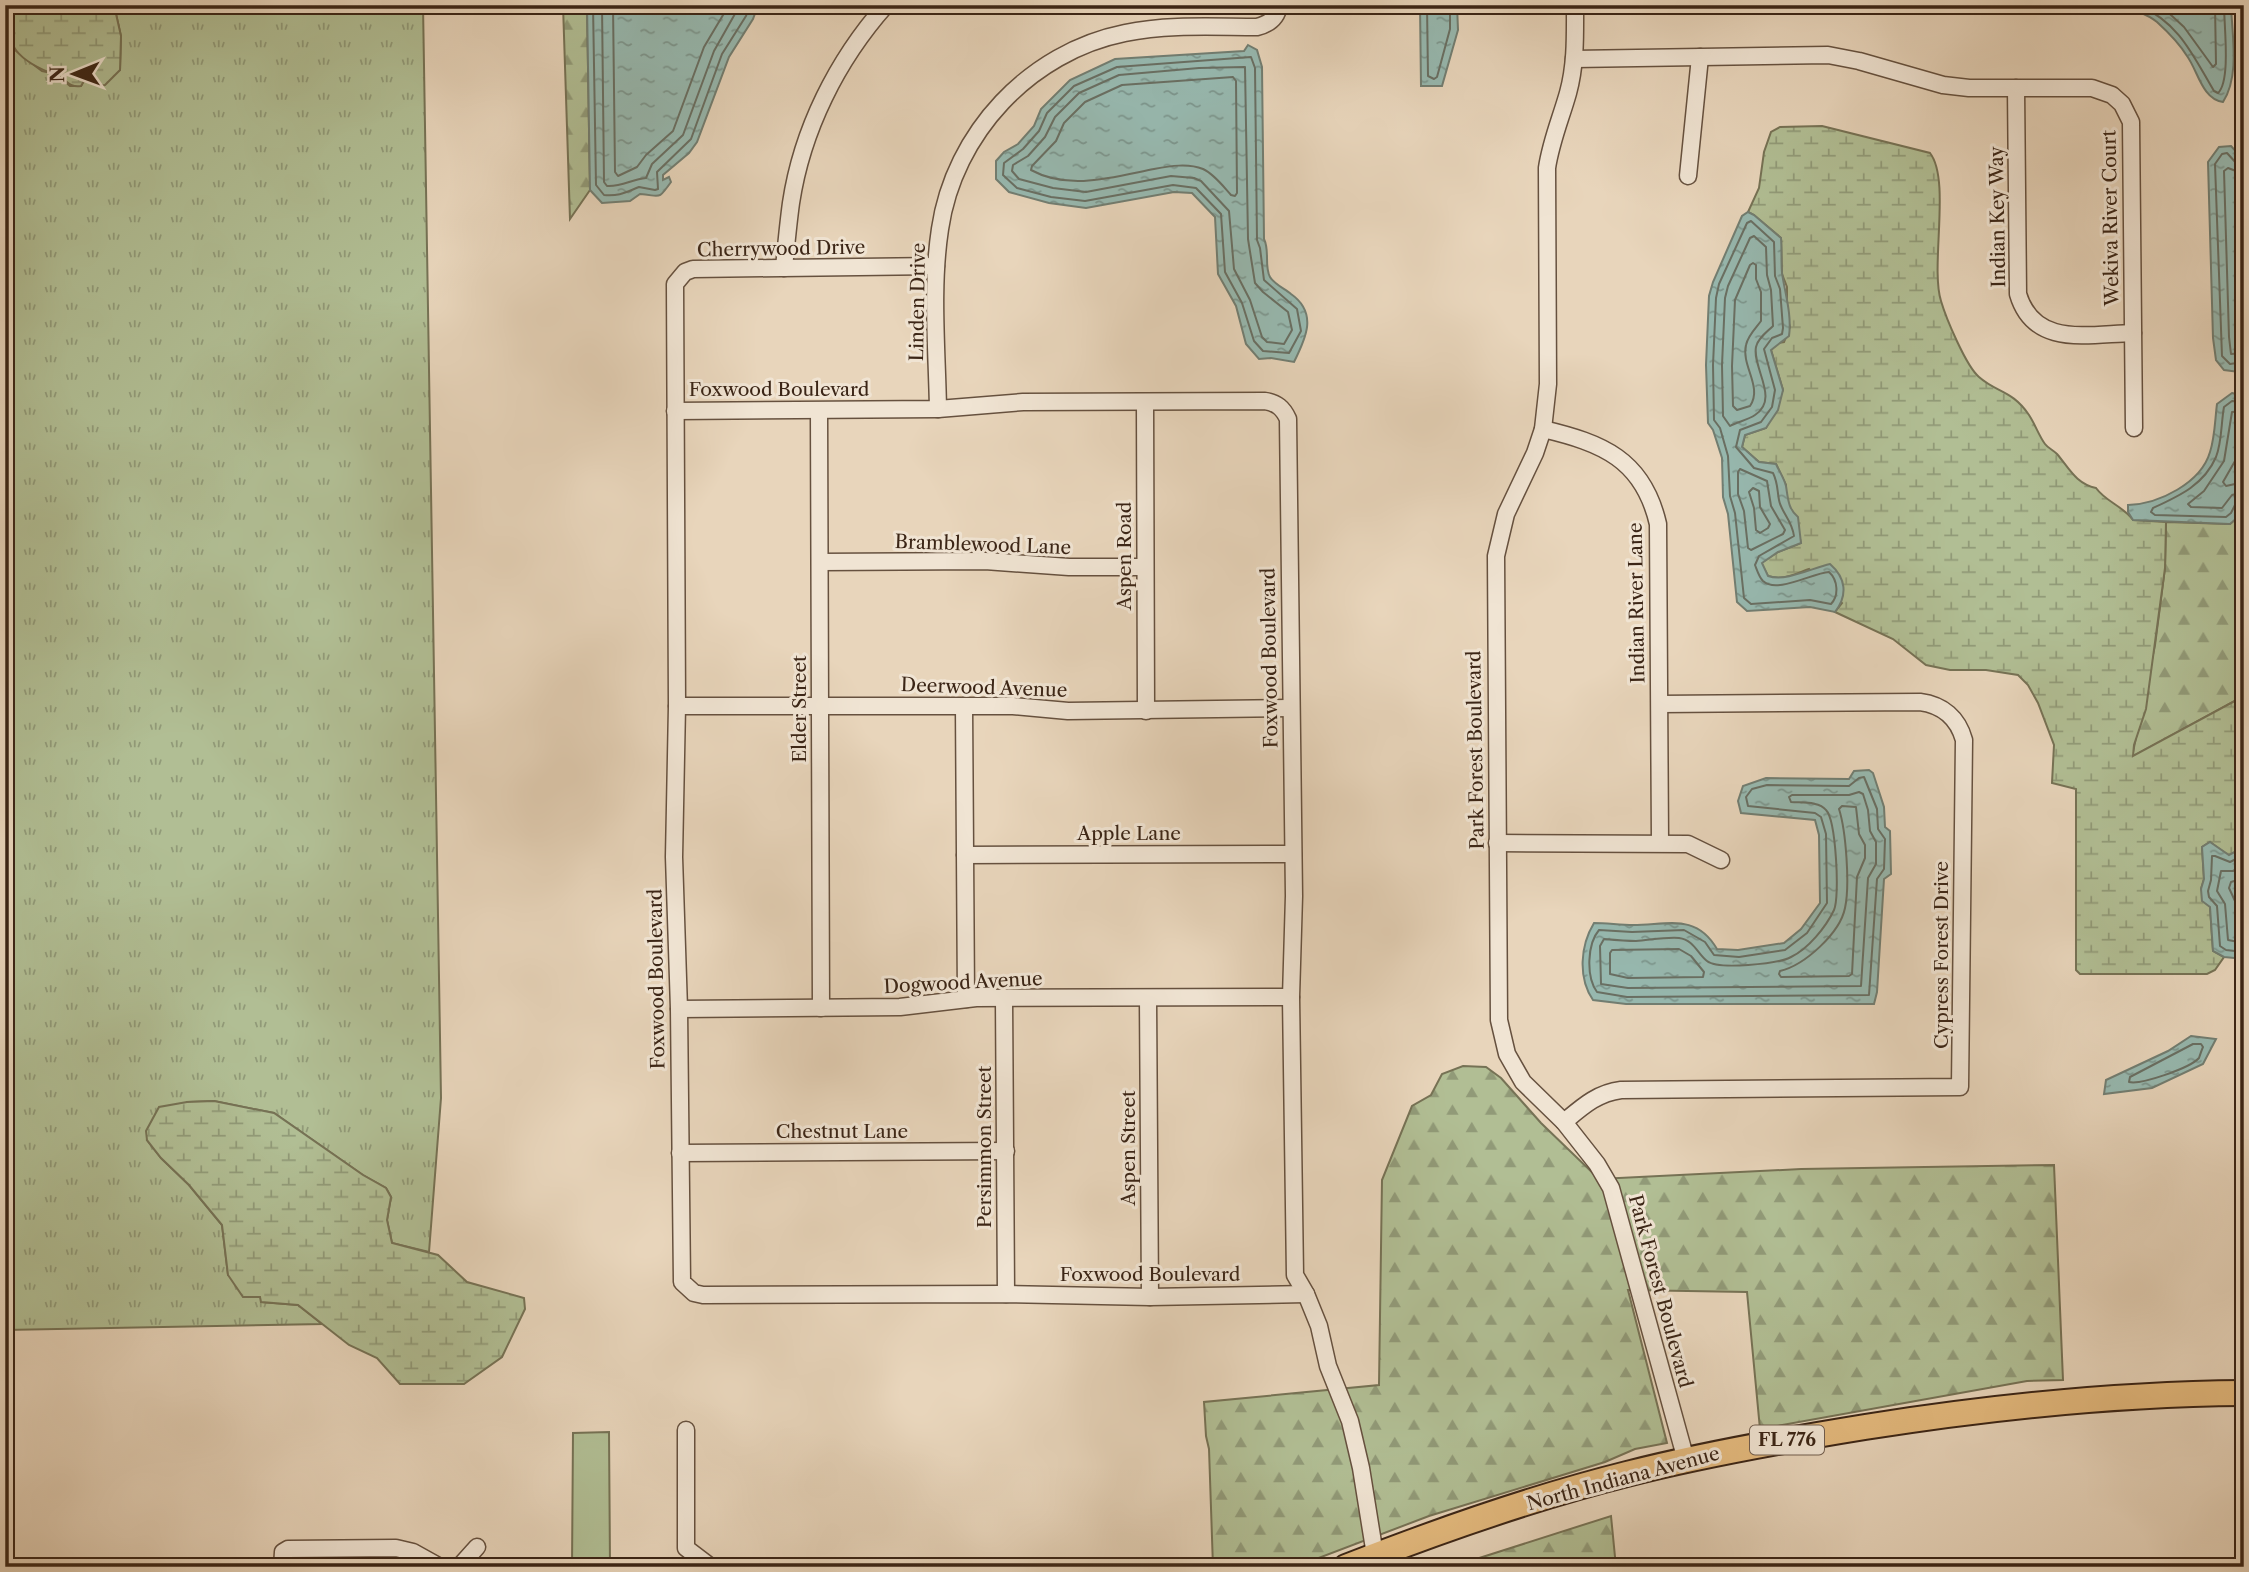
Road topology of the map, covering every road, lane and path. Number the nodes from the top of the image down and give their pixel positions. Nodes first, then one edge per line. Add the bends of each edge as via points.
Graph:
1 (886, 5) edge
2 (1279, 5) edge
3 (1575, 5) edge
4 (1700, 57) junction
5 (1574, 59) junction
6 (2017, 88) junction
7 (1688, 176) dead end
8 (936, 266) junction
9 (784, 268) junction
10 (2133, 333) junction
11 (1145, 401) junction
12 (938, 409) junction
13 (675, 411) junction
14 (819, 411) junction
15 (2134, 428) dead end
16 (1543, 429) junction
17 (820, 562) junction
18 (1145, 567) junction
19 (1660, 704) junction
20 (677, 706) junction
21 (820, 706) junction
22 (964, 706) junction
23 (1290, 708) junction
24 (1146, 711) junction
25 (1660, 842) junction
26 (1497, 843) junction
27 (1293, 854) junction
28 (965, 855) junction
29 (1721, 860) dead end
30 (1291, 997) junction
31 (1147, 998) junction
32 (966, 999) junction
33 (1004, 999) junction
34 (821, 1008) junction
35 (679, 1009) junction
36 (1564, 1122) junction
37 (1006, 1151) junction
38 (680, 1153) junction
39 (1006, 1294) junction
40 (1306, 1294) junction
41 (1150, 1297) junction
42 (2244, 1393) edge
43 (686, 1430) dead end
44 (1686, 1460) junction
45 (477, 1547) dead end
46 (1375, 1555) junction
47 (5, 1566) edge
48 (13, 1567) edge
49 (282, 1567) edge
50 (440, 1567) edge
51 (459, 1567) edge
52 (711, 1567) edge
53 (1346, 1567) edge

1 - 9 street via 848,55 810,130 791,202
2 - 8 street, Linden Drive via 1265,25 1122,33 1076,49 1037,71 995,110 963,157 943,211
3 - 5 street, Park Forest Boulevard
4 - 5 street, Wekiva River Court
4 - 6 street, Wekiva River Court via 1828,55 1943,85
4 - 7 street
5 - 16 street, Park Forest Boulevard via 1547,168 1548,384
6 - 10 street, Indian Key Way via 2018,294 2022,308 2035,323 2052,332
6 - 10 street, Wekiva River Court via 2092,88 2112,95 2129,115
8 - 9 street, Cherrywood Drive
8 - 12 street, Linden Drive
9 - 13 street, Cherrywood Drive via 693,269 680,276 675,289
10 - 15 street, Wekiva River Court
11 - 12 street, Foxwood Boulevard via 1023,402
11 - 18 street, Aspen Road
11 - 23 street, Foxwood Boulevard via 1265,401 1272,402 1288,419
12 - 14 street, Foxwood Boulevard
13 - 14 street, Foxwood Boulevard
13 - 20 street, Foxwood Boulevard
14 - 17 street, Elder Street
16 - 19 street, Indian River Lane via 1597,444 1616,456 1637,475 1651,500 1658,524
16 - 26 street, Park Forest Boulevard via 1506,514 1496,556
17 - 18 street, Bramblewood Lane via 985,561
17 - 21 street, Elder Street
18 - 24 street, Aspen Road
19 - 25 street, Indian River Lane
19 - 36 street, Cypress Forest Drive via 1920,702 1937,706 1954,718 1964,740 1960,1087 1621,1090 1596,1096
20 - 21 street, Deerwood Avenue
20 - 35 street, Foxwood Boulevard via 674,857
21 - 22 street, Deerwood Avenue
21 - 34 street, Elder Street
22 - 24 street, Deerwood Avenue
22 - 28 street
23 - 24 street, Deerwood Avenue
23 - 27 street, Foxwood Boulevard
25 - 26 street
25 - 29 street via 1688,844
26 - 36 street, Park Forest Boulevard via 1502,1038 1523,1082
27 - 28 street, Apple Lane
27 - 30 street, Foxwood Boulevard
28 - 32 street
30 - 31 street, Dogwood Avenue
30 - 40 street, Foxwood Boulevard via 1293,1242 1295,1275
31 - 33 street, Dogwood Avenue
31 - 41 street, Aspen Street
32 - 33 street, Dogwood Avenue
32 - 34 street, Dogwood Avenue via 900,1007
33 - 37 street, Persimmon Street
34 - 35 street, Dogwood Avenue
35 - 38 street, Foxwood Boulevard
36 - 44 street, Park Forest Boulevard via 1611,1188
37 - 38 street, Chestnut Lane
37 - 39 street, Persimmon Street
38 - 39 street, Foxwood Boulevard via 680,1275 694,1293
39 - 41 street, Foxwood Boulevard
40 - 41 street, Foxwood Boulevard
40 - 46 street, Foxwood Boulevard via 1350,1422
42 - 44 main road, North Indiana Avenue / FL 776 via 2101,1398 2027,1406 1746,1446
43 - 52 street via 686,1548
44 - 46 main road, North Indiana Avenue / FL 776 via 1531,1501
45 - 51 street
46 - 53 main road, North Indiana Avenue / FL 776
47 - 48 street
49 - 50 street via 283,1552 288,1549 366,1547 414,1552

